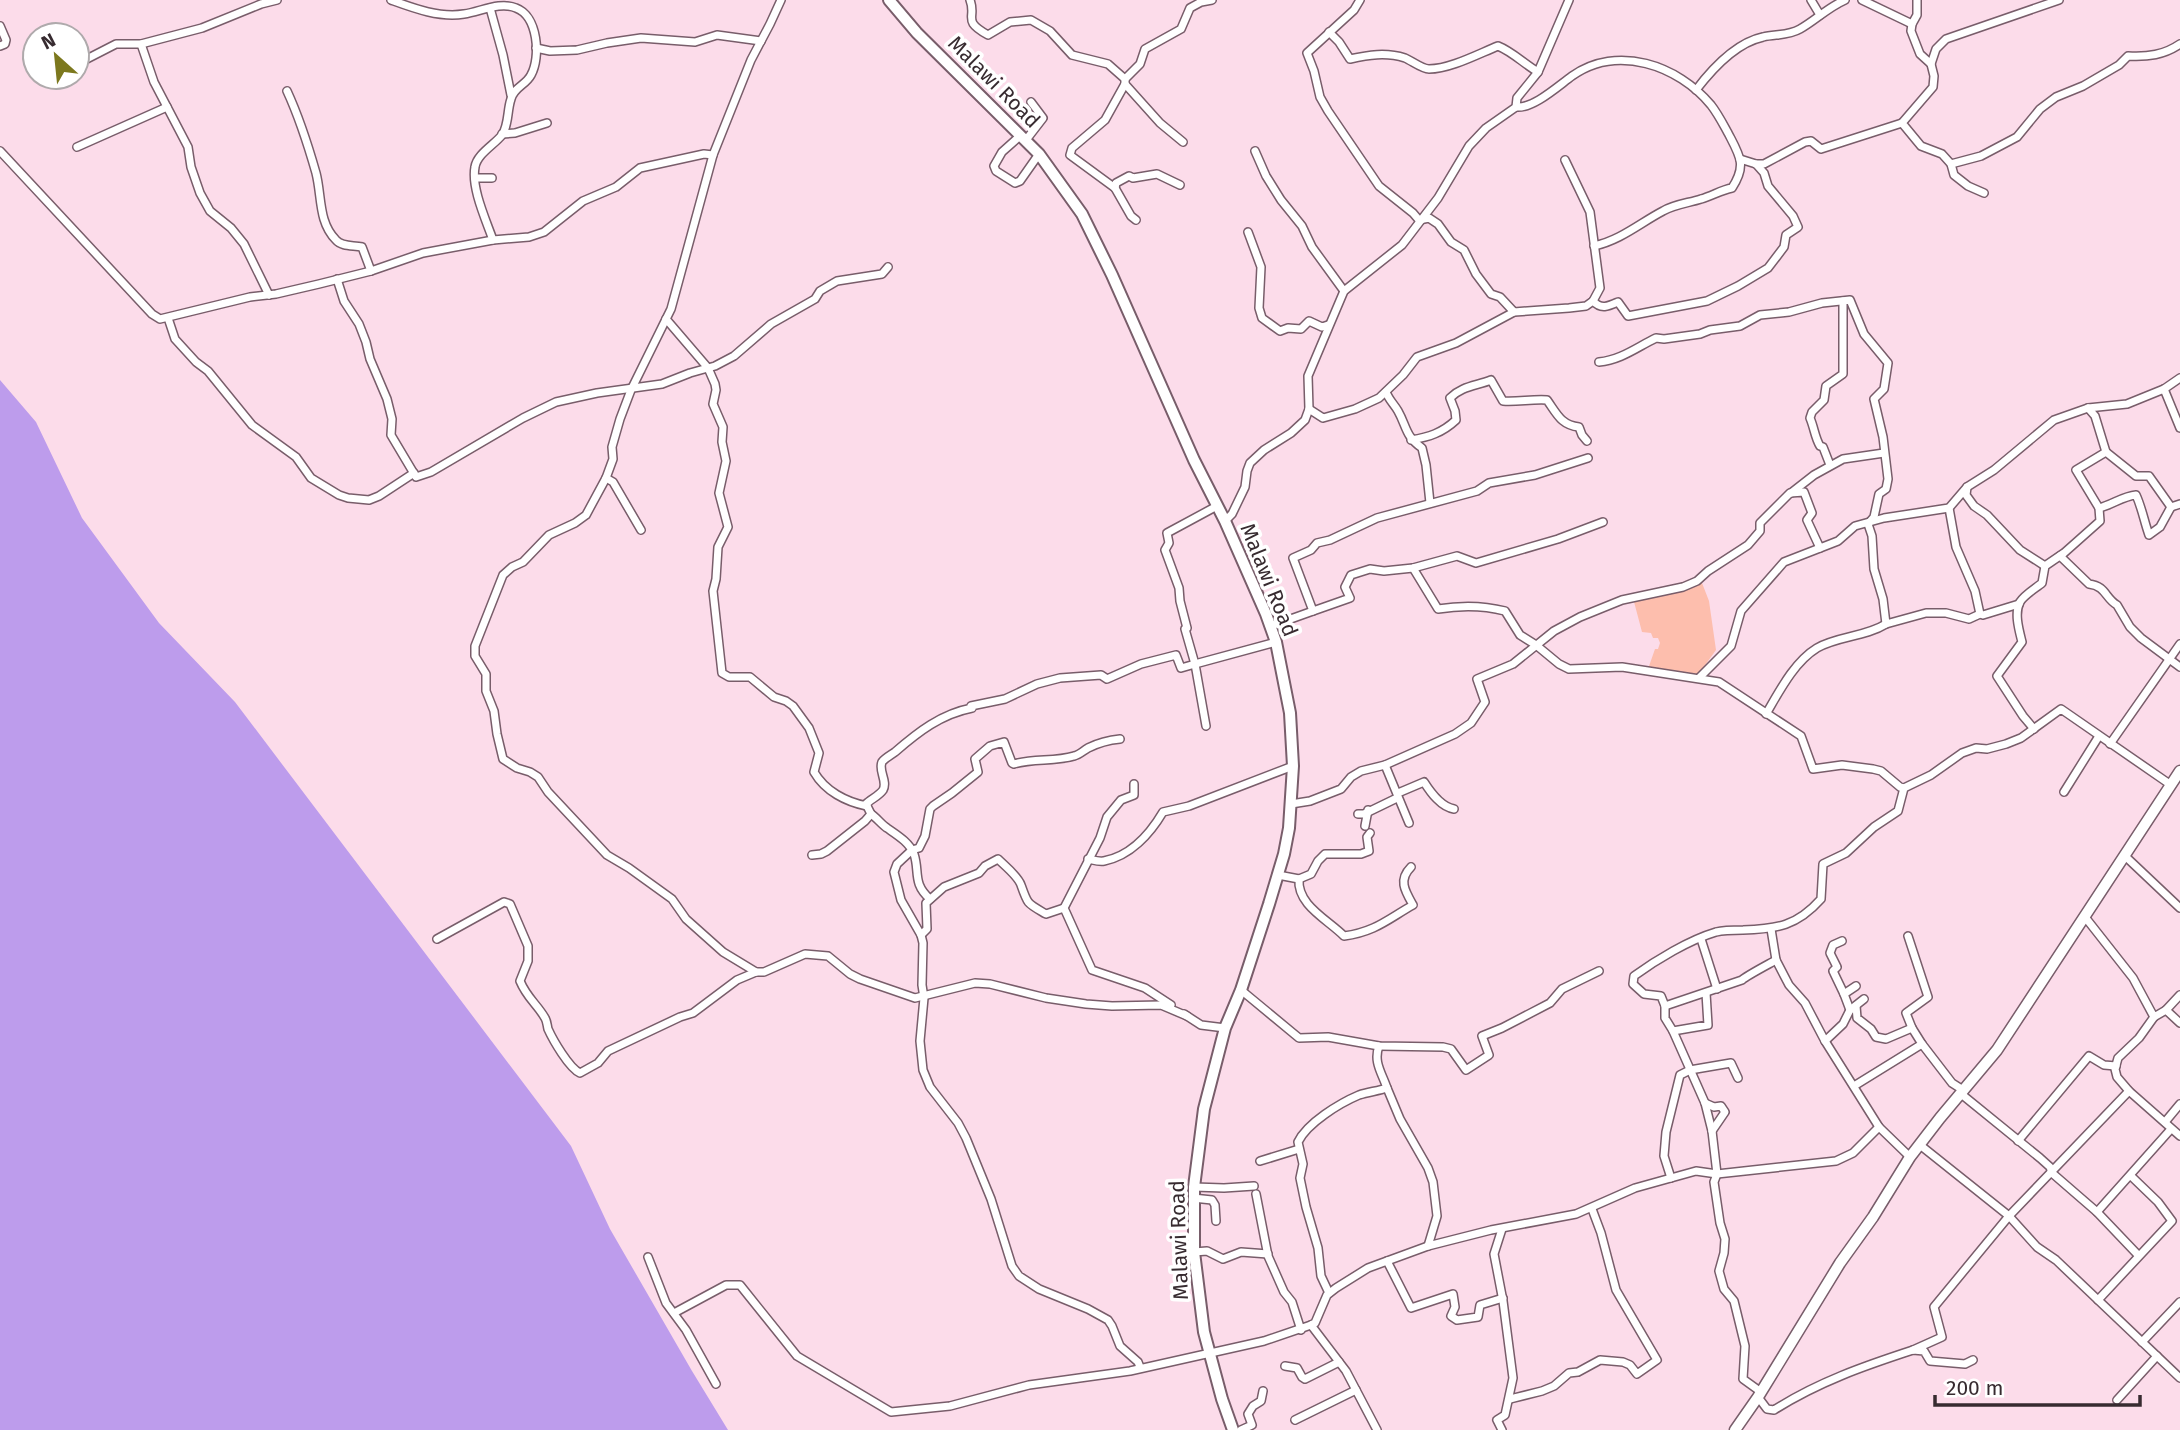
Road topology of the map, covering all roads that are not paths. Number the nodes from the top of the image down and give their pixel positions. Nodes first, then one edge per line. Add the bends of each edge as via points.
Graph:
1 (277, 0) edge
2 (391, 0) edge
3 (781, 0) edge
4 (970, 0) edge
5 (1212, 0) edge
6 (1360, 0) edge
7 (1569, 0) edge
8 (1811, 0) edge
9 (1845, 0) edge
10 (1862, 0) edge
11 (1917, 0) edge
12 (2059, 0) edge
13 (895, 2) edge
14 (490, 8) junction
15 (1820, 15) junction
16 (1912, 24) junction
17 (0, 26) edge
18 (1329, 32) junction
19 (761, 41) junction
20 (141, 44) junction
21 (2180, 44) edge
22 (0, 46) edge
23 (536, 48) junction
24 (91, 57) edge
25 (1931, 64) junction
26 (1538, 72) junction
27 (1125, 82) junction
28 (1696, 90) junction
29 (287, 91) dead end
30 (511, 96) junction
31 (1031, 102) dead end
32 (167, 107) junction
33 (1516, 107) junction
34 (547, 123) dead end
35 (1902, 123) junction
36 (502, 134) junction
37 (1023, 138) junction
38 (1183, 142) dead end
39 (77, 147) dead end
40 (0, 151) edge
41 (1255, 151) dead end
42 (1039, 154) junction
43 (713, 155) junction
44 (1740, 159) junction
45 (1565, 160) dead end
46 (1756, 164) junction
47 (1951, 164) junction
48 (475, 178) junction
49 (492, 178) dead end
50 (1180, 185) dead end
51 (1115, 188) junction
52 (1984, 193) dead end
53 (1136, 220) dead end
54 (1419, 220) junction
55 (1248, 232) dead end
56 (493, 240) junction
57 (1594, 246) junction
58 (888, 267) dead end
59 (371, 271) junction
60 (337, 279) junction
61 (1344, 291) junction
62 (269, 295) junction
63 (1593, 301) junction
64 (1843, 301) junction
65 (1514, 312) junction
66 (168, 318) junction
67 (666, 319) junction
68 (1328, 326) junction
69 (1599, 362) dead end
70 (708, 368) junction
71 (2180, 378) edge
72 (2164, 389) junction
73 (631, 390) junction
74 (1386, 392) junction
75 (2088, 408) junction
76 (1310, 409) junction
77 (2180, 428) edge
78 (1411, 440) junction
79 (1587, 441) dead end
80 (2106, 452) junction
81 (1884, 453) junction
82 (1588, 458) dead end
83 (1830, 465) junction
84 (414, 473) junction
85 (606, 478) junction
86 (1967, 487) junction
87 (1790, 493) junction
88 (1430, 503) junction
89 (2180, 504) edge
90 (1217, 506) junction
91 (2171, 507) junction
92 (1949, 508) junction
93 (2099, 508) junction
94 (1225, 522) junction
95 (1602, 522) dead end
96 (1868, 524) junction
97 (641, 530) dead end
98 (1820, 548) junction
99 (2060, 556) junction
100 (2045, 566) junction
101 (1413, 568) junction
102 (2019, 604) junction
103 (1313, 611) junction
104 (1980, 614) junction
105 (1886, 624) junction
106 (1271, 626) junction
107 (1276, 642) junction
108 (2180, 644) edge
109 (1536, 645) junction
110 (2169, 660) junction
111 (1195, 664) junction
112 (2180, 667) edge
113 (1699, 678) junction
114 (1766, 714) junction
115 (1206, 726) dead end
116 (2034, 729) junction
117 (2099, 736) junction
118 (1120, 739) dead end
119 (2110, 744) junction
120 (1385, 765) junction
121 (1293, 766) junction
122 (2180, 771) edge
123 (1134, 783) dead end
124 (2171, 785) junction
125 (1904, 788) junction
126 (2064, 792) dead end
127 (1397, 796) junction
128 (1291, 804) junction
129 (1454, 809) dead end
130 (869, 810) junction
131 (1368, 810) junction
132 (1358, 814) dead end
133 (1409, 823) dead end
134 (912, 850) junction
135 (812, 855) dead end
136 (2125, 856) junction
137 (1088, 859) junction
138 (1411, 867) dead end
139 (1278, 875) junction
140 (1299, 879) junction
141 (930, 899) junction
142 (2179, 904) edge
143 (1064, 908) junction
144 (2085, 917) junction
145 (1771, 929) junction
146 (921, 935) junction
147 (1908, 936) dead end
148 (437, 939) dead end
149 (1701, 939) junction
150 (1842, 941) dead end
151 (1776, 960) junction
152 (1599, 971) dead end
153 (756, 972) junction
154 (1856, 986) dead end
155 (1717, 989) junction
156 (1241, 990) junction
157 (1706, 993) junction
158 (1844, 994) junction
159 (923, 995) junction
160 (2180, 995) edge
161 (1864, 999) dead end
162 (1665, 1006) junction
163 (1853, 1008) junction
164 (2166, 1010) junction
165 (1187, 1016) junction
166 (2154, 1017) junction
167 (2180, 1023) edge
168 (1225, 1028) junction
169 (1912, 1028) junction
170 (1674, 1031) junction
171 (1825, 1041) junction
172 (1922, 1044) junction
173 (1379, 1046) junction
174 (2116, 1066) junction
175 (1690, 1070) junction
176 (1738, 1078) dead end
177 (1854, 1086) junction
178 (1387, 1088) junction
179 (2129, 1091) junction
180 (1962, 1092) junction
181 (1706, 1103) junction
182 (2180, 1104) edge
183 (2165, 1122) junction
184 (1879, 1126) junction
185 (2171, 1129) junction
186 (1712, 1131) junction
187 (2180, 1136) edge
188 (2018, 1141) junction
189 (1920, 1146) junction
190 (1299, 1149) junction
191 (1910, 1157) junction
192 (1261, 1161) dead end
193 (2052, 1173) junction
194 (1717, 1174) junction
195 (2131, 1175) junction
196 (1671, 1178) junction
197 (1194, 1193) junction
198 (1591, 1209) junction
199 (2097, 1212) junction
200 (2009, 1216) junction
201 (1216, 1221) dead end
202 (2172, 1221) junction
203 (2180, 1227) edge
204 (1502, 1229) junction
205 (1427, 1247) junction
206 (1194, 1252) junction
207 (1268, 1254) junction
208 (2138, 1255) junction
209 (648, 1257) dead end
210 (1387, 1261) junction
211 (1329, 1293) junction
212 (1503, 1298) junction
213 (2098, 1300) junction
214 (2180, 1302) edge
215 (674, 1313) junction
216 (1311, 1325) junction
217 (1301, 1330) junction
218 (2142, 1342) junction
219 (1913, 1350) junction
220 (1209, 1354) junction
221 (2157, 1356) junction
222 (1973, 1360) dead end
223 (1339, 1362) junction
224 (1285, 1366) dead end
225 (1140, 1367) junction
226 (2180, 1378) edge
227 (716, 1384) dead end
228 (1356, 1390) junction
229 (1263, 1391) dead end
230 (1760, 1395) junction
231 (1510, 1399) junction
232 (2117, 1400) dead end
233 (1295, 1420) dead end
234 (1233, 1430) edge
235 (1241, 1430) edge
236 (1377, 1430) edge
237 (1502, 1430) edge
238 (1735, 1430) edge

1 - 20 street via 202,28
2 - 14 street via 448,14
3 - 19 street
4 - 27 street via 972,23 988,35 1010,22 1031,20 1050,31 1072,55 1108,64
5 - 27 street via 1190,8 1181,29 1145,49
6 - 18 street
7 - 26 street
8 - 15 street
9 - 15 street
10 - 16 street
11 - 16 street
12 - 25 street via 1946,39
13 - 37 main road, Malawi Road via 917,33
14 - 23 street via 516,8 526,15
14 - 30 street
15 - 28 street via 1799,30 1742,45 1712,69
16 - 25 street via 1920,54
17 - 22 street via 6,42
18 - 26 street via 1350,59 1385,54 1428,70 1497,46
18 - 54 street via 1307,54 1320,97 1379,186
19 - 23 street via 717,35 695,42 641,38 577,50
19 - 43 street
20 - 24 street via 116,44
20 - 32 street
21 - 47 street via 2151,56 2128,56 2083,86 2056,97 2017,137 1981,156
23 - 30 street via 530,77
25 - 35 street via 1933,87
26 - 33 street via 1517,98
27 - 38 street
27 - 51 street via 1105,120 1072,148 1070,155
28 - 33 street via 1681,77 1647,62 1617,60 1596,64 1522,108
28 - 44 street via 1712,106
29 - 59 street via 316,171 324,223 342,244 362,247
30 - 36 street
31 - 37 street via 1043,118
32 - 39 street
32 - 62 street via 188,147 200,193 244,244
33 - 54 street via 1469,146
34 - 36 street
35 - 46 street via 1821,149 1805,142
35 - 47 street via 1921,146 1942,154
36 - 48 street via 477,161
37 - 42 main road, Malawi Road
37 - 42 street via 1002,152 996,171 1015,183
40 - 66 street via 152,314
41 - 61 street via 1281,200
42 - 90 main road, Malawi Road via 1082,214
43 - 56 street via 640,168 615,187 583,201 544,232
43 - 67 street
44 - 46 street
44 - 57 street via 1741,175 1732,188 1668,208 1629,233
45 - 57 street via 1590,212
46 - 63 street via 1798,227 1786,235 1784,247 1768,268 1692,305 1628,316 1618,302 1604,307
47 - 52 street via 1954,175
48 - 49 street
48 - 56 street
50 - 51 street via 1157,174 1129,176
51 - 53 street
54 - 61 street via 1402,245
54 - 65 street via 1429,218 1438,224 1451,242 1464,250 1491,294
55 - 68 street via 1261,267 1262,318 1280,331 1301,329 1309,321
56 - 59 street via 423,253
57 - 63 street via 1600,288
58 - 70 street via 882,274 837,281 771,324 734,356
59 - 60 street
60 - 62 street
60 - 84 street via 387,399 391,435
61 - 68 street
62 - 66 street
63 - 65 street via 1586,306
64 - 69 street via 1760,315 1740,326 1700,334 1656,338 1629,354
64 - 81 street via 1850,300 1864,334 1888,363 1884,389 1874,398
64 - 83 street via 1843,374 1826,386 1824,400 1810,418
65 - 74 street via 1456,343 1417,357
66 - 84 street via 175,340 208,371 244,417 296,457 311,478 339,495 369,500
67 - 70 street
67 - 73 street
68 - 76 street via 1308,376
70 - 73 street
70 - 130 street via 716,390 713,404 723,427 726,461 719,493 728,527 718,547 713,591 722,673 750,677 793,706 809,728 818,753 814,772 818,780 843,799
71 - 72 street
72 - 75 street via 2127,404
72 - 77 street
73 - 84 street via 556,402 431,472 416,477
73 - 85 street
74 - 76 street via 1323,418
74 - 78 street
75 - 80 street
75 - 86 street via 2054,420
76 - 94 street via 1291,433 1250,463 1245,487
78 - 79 street via 1449,427 1455,420 1452,394 1491,380 1503,401 1547,400
78 - 88 street via 1422,448
80 - 91 street via 2136,476 2149,476
80 - 93 street via 2076,470
81 - 83 street
81 - 96 street via 1888,479
82 - 88 street
83 - 87 street
85 - 97 street via 613,482
85 - 153 street via 586,515 549,535 503,575 475,646 475,656 486,674 503,759 538,777 607,855 672,900 723,952
86 - 92 street
86 - 100 street via 1966,495 1974,506 2020,550
87 - 98 street via 1807,496 1812,513 1807,520
87 - 109 street via 1760,523 1760,531 1748,545 1697,581 1612,604 1554,631
88 - 103 street via 1317,543 1293,558
89 - 91 street
90 - 94 main road, Malawi Road
90 - 111 street via 1167,533 1166,550
91 - 93 street via 2160,527 2149,535 2136,495
92 - 96 street
92 - 104 street via 1956,547
93 - 99 street via 2100,521
94 - 106 main road, Malawi Road
95 - 101 street via 1475,563 1457,556
96 - 98 street via 1856,526
96 - 105 street
98 - 113 street via 1784,562 1765,581 1741,611 1731,646
99 - 100 street
99 - 110 street via 2089,584 2107,593 2130,627
100 - 102 street via 2042,583
101 - 103 street via 1370,569 1351,575 1345,587 1350,598
101 - 109 street via 1438,609 1476,605 1505,611 1520,635
102 - 104 street
102 - 116 street via 2022,642 1997,676
103 - 106 street
104 - 105 street via 1969,619 1926,613
105 - 114 street via 1816,648 1795,668
106 - 107 main road, Malawi Road
107 - 111 street
107 - 121 main road, Malawi Road via 1290,713
108 - 110 street
109 - 113 street via 1569,669 1622,667
109 - 120 street via 1513,664 1477,678 1485,702 1471,723
110 - 112 street
110 - 119 street
111 - 115 street
111 - 130 street via 1181,668 1176,655 1107,679 1101,675 1059,678 950,714 929,724 884,760 883,791 869,800
113 - 114 street via 1719,682
114 - 125 street via 1801,736 1814,769 1842,765 1873,769
116 - 117 street via 2061,709
116 - 125 street via 2006,744 1962,753
117 - 119 street
117 - 126 street
118 - 134 street via 1077,756 1014,764 1004,742 990,747 975,759 978,772 930,809 925,836 919,848
119 - 124 street
120 - 127 street
120 - 128 street via 1361,771 1340,789
121 - 128 main road, Malawi Road
121 - 137 street via 1163,813 1128,851 1103,862
122 - 124 street
123 - 137 street via 1134,795 1112,808
124 - 136 street
125 - 145 street via 1898,811 1846,853 1823,864 1821,899 1786,926
127 - 129 street via 1424,782 1433,795
127 - 131 street
127 - 133 street
128 - 139 main road, Malawi Road
130 - 134 street
130 - 135 street via 865,821 828,850
131 - 132 street
131 - 140 street via 1369,851 1325,854 1311,874
134 - 141 street via 916,878
134 - 146 street via 894,872 901,900
136 - 142 street
136 - 144 street
137 - 143 street
138 - 140 street via 1403,883 1413,905 1382,925 1343,936 1304,901
139 - 140 street
139 - 156 main road, Malawi Road
141 - 143 street via 998,859 1021,883 1022,894 1035,908 1046,914
141 - 146 street via 925,907 927,929
143 - 165 street via 1092,970 1145,988
144 - 166 street via 2133,978
144 - 180 street via 1997,1050
145 - 149 street via 1717,932
145 - 151 street
146 - 159 street
147 - 169 street via 1928,997 1906,1013
148 - 153 street via 504,902 510,904 528,946 522,988 545,1018 567,1061 580,1073 608,1051 693,1013 730,984
149 - 155 street
149 - 162 street via 1634,976 1633,984 1644,994 1661,996
150 - 158 street via 1833,945 1830,953
151 - 155 street
151 - 171 street
152 - 173 street via 1562,989 1550,1003 1482,1036 1489,1055 1466,1070 1451,1049
153 - 159 street via 805,954 828,956 866,982 915,998
154 - 158 street
155 - 157 street
156 - 168 main road, Malawi Road
156 - 173 street via 1299,1038 1328,1037
157 - 162 street
157 - 170 street via 1708,1025
158 - 163 street
159 - 165 street via 990,984 1086,1004 1161,1005
159 - 225 street via 920,1041 926,1077 966,1138 1012,1266 1028,1283 1108,1320 1120,1346
160 - 164 street
161 - 163 street
162 - 170 street via 1665,1018
163 - 169 street via 1877,1037 1886,1039
163 - 171 street
164 - 166 street
164 - 167 street
165 - 168 street via 1201,1025
166 - 174 street
168 - 197 main road, Malawi Road via 1204,1109
169 - 172 street
170 - 175 street
171 - 177 street
172 - 177 street
172 - 180 street
173 - 178 street via 1378,1069
174 - 179 street via 2117,1077
174 - 188 street via 2089,1056
175 - 176 street via 1731,1062
175 - 181 street
175 - 196 street via 1680,1075 1666,1132 1664,1156
177 - 184 street
178 - 190 street via 1361,1094 1334,1108 1301,1137
178 - 205 street via 1433,1182 1437,1216
179 - 183 street
179 - 193 street
180 - 188 street
180 - 189 street
181 - 186 street
181 - 186 street via 1721,1106 1725,1112
182 - 183 street
183 - 185 street
184 - 191 street
184 - 194 street via 1853,1153 1836,1161
185 - 187 street
185 - 195 street
186 - 194 street
188 - 193 street
189 - 191 street
189 - 200 street
190 - 192 street
190 - 211 street via 1306,1208
191 - 230 street
193 - 199 street
193 - 200 street
194 - 196 street via 1696,1171
194 - 230 street via 1714,1182 1725,1239 1719,1271 1724,1289 1734,1301 1745,1346 1743,1379
195 - 199 street
195 - 202 street
196 - 198 street via 1635,1188
197 - 201 street via 1212,1200
197 - 206 main road, Malawi Road
197 - 207 street via 1224,1188 1255,1190
198 - 204 street
198 - 231 street via 1616,1290 1657,1360 1637,1374 1623,1362 1600,1360 1569,1373 1554,1386
199 - 208 street
200 - 213 street
200 - 219 street via 1934,1307 1942,1337
202 - 203 street
202 - 208 street
204 - 205 street
204 - 212 street via 1494,1254
205 - 210 street
206 - 207 street via 1208,1251 1223,1259 1241,1252
206 - 220 main road, Malawi Road
207 - 217 street
208 - 213 street
209 - 215 street
210 - 211 street
210 - 212 street via 1411,1308 1453,1294 1451,1316 1457,1320 1478,1317 1480,1306
211 - 216 street
212 - 231 street via 1512,1360
213 - 218 street
214 - 218 street
215 - 225 street via 726,1284 740,1285 797,1356 891,1412 950,1406 1029,1385
215 - 227 street
216 - 217 street
216 - 223 street
217 - 220 street
218 - 221 street
219 - 222 street via 1924,1351 1930,1361 1965,1364
219 - 230 street via 1849,1371 1774,1410 1767,1409
220 - 225 street
220 - 234 main road, Malawi Road
221 - 226 street
221 - 232 street
223 - 224 street via 1305,1379 1297,1368
223 - 228 street
228 - 233 street
228 - 236 street
229 - 235 street via 1261,1401 1248,1414 1252,1425
230 - 238 street
231 - 237 street via 1505,1415 1497,1420

